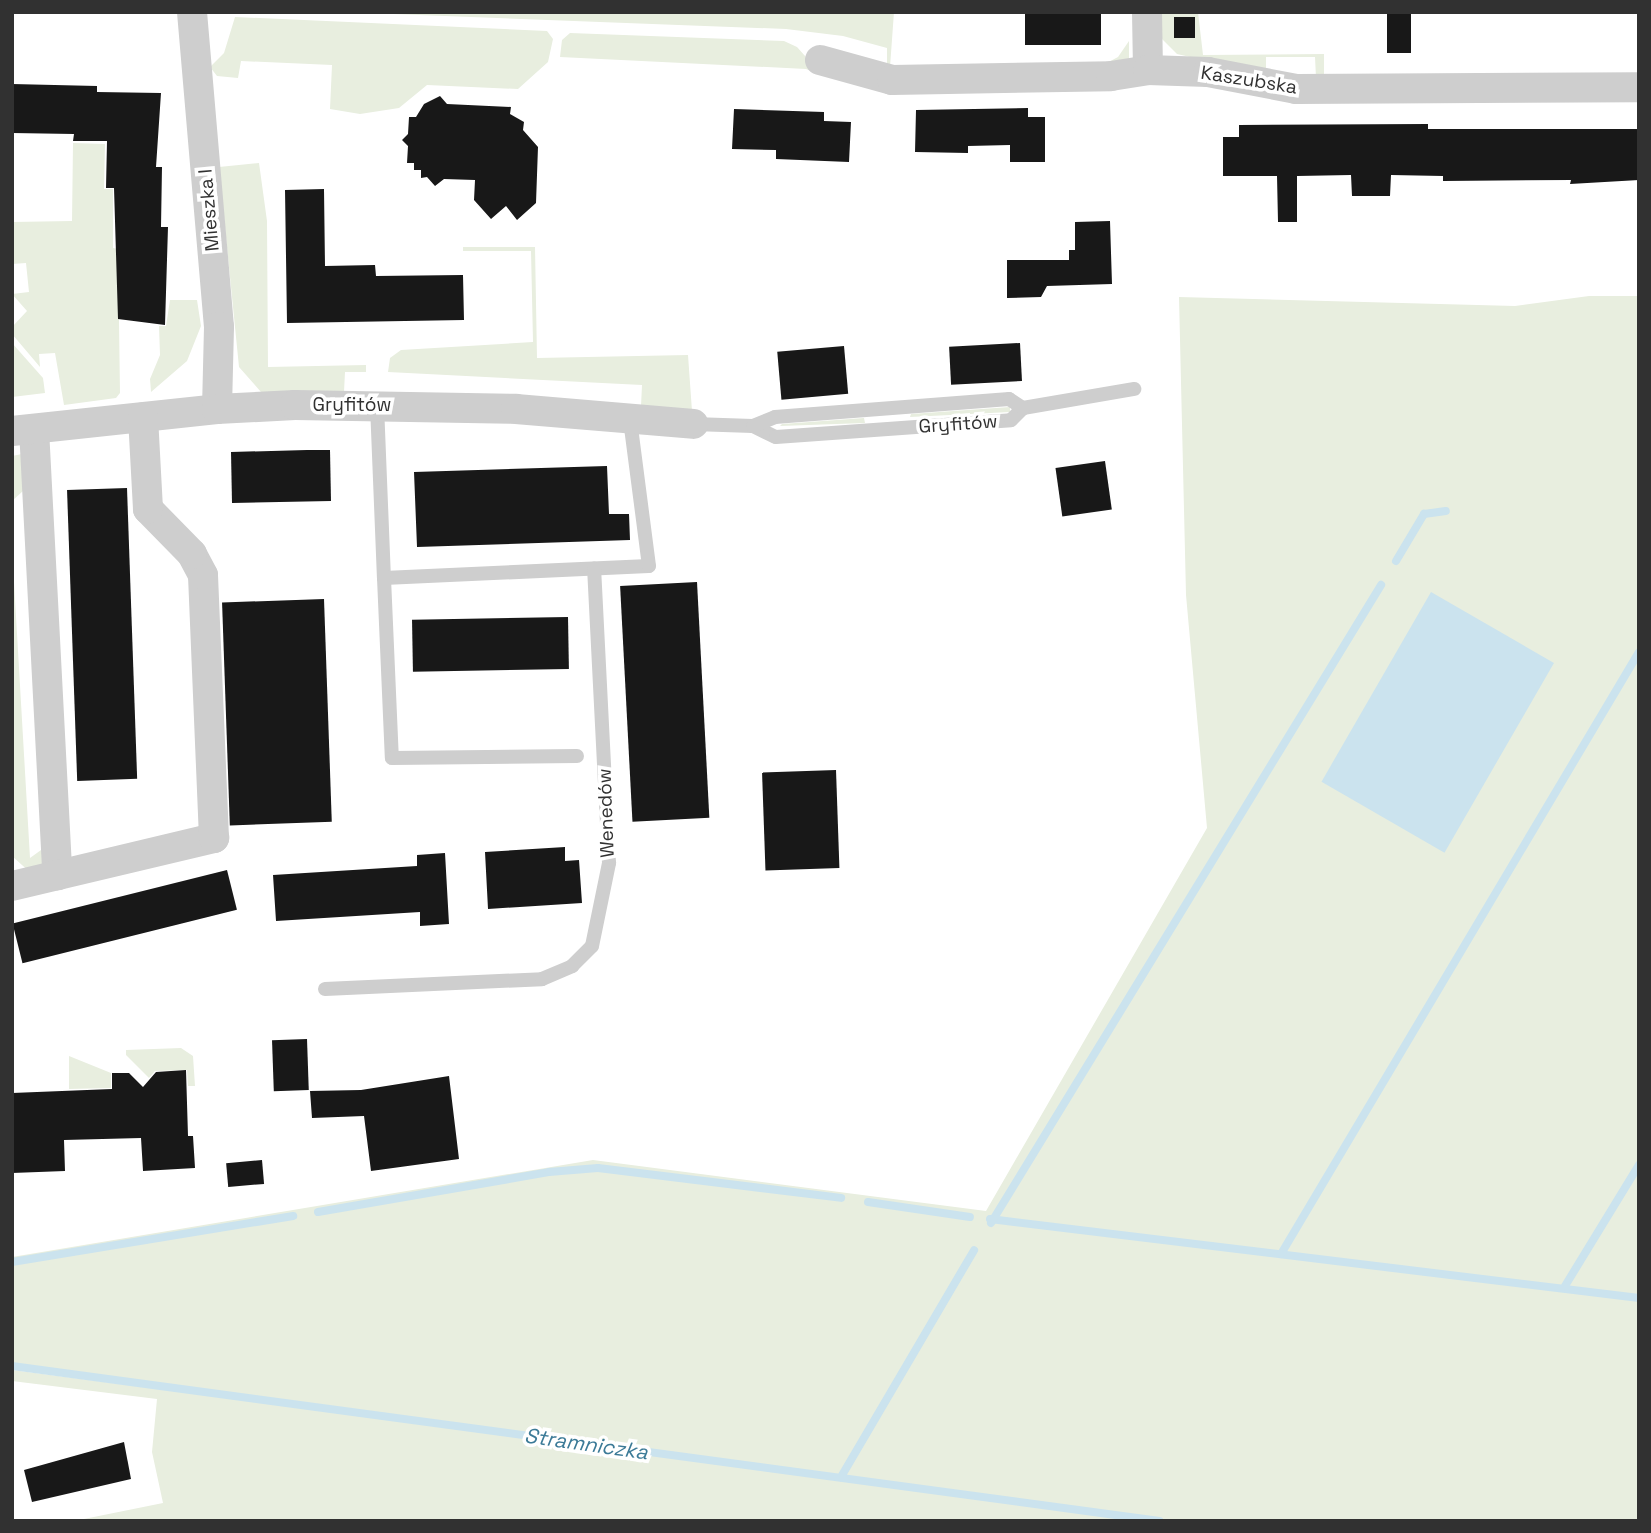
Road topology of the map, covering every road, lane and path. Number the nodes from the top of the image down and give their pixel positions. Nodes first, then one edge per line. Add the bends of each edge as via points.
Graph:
1 (192, 12) edge
2 (1147, 12) edge
3 (820, 60) dead end
4 (1148, 70) junction
5 (1639, 87) edge
6 (1134, 389) dead end
7 (377, 405) junction
8 (887, 408) junction
9 (1023, 408) junction
10 (217, 409) junction
11 (143, 417) junction
12 (630, 419) junction
13 (693, 424) joint
14 (753, 426) junction
15 (888, 429) junction
16 (23, 430) edge
17 (594, 568) junction
18 (384, 578) junction
19 (576, 756) dead end
20 (57, 875) junction
21 (12, 886) edge
22 (325, 989) dead end

1 - 10 street, Mieszka I via 219,327
2 - 4 street
3 - 4 street, Kaszubska via 892,80 1111,76
4 - 5 street, Kaszubska via 1208,72 1296,89
6 - 9 lane, Gryfitów
7 - 10 street, Gryfitów
7 - 12 street, Gryfitów
7 - 18 lane
8 - 9 lane, Gryfitów via 1009,399
8 - 14 lane, Gryfitów via 775,417
8 - 15 lane
9 - 15 lane, Gryfitów via 1011,420
10 - 11 street, Gryfitów
11 - 16 street, Gryfitów
11 - 20 street via 148,509 192,554 203,575 214,838
12 - 13 street, Gryfitów
12 - 17 lane via 649,566
13 - 14 lane
14 - 15 lane, Gryfitów via 776,437
16 - 20 street
17 - 18 lane
17 - 22 lane, Wenedów via 609,863 593,946 572,965 542,979
18 - 19 lane via 393,758
20 - 21 street

